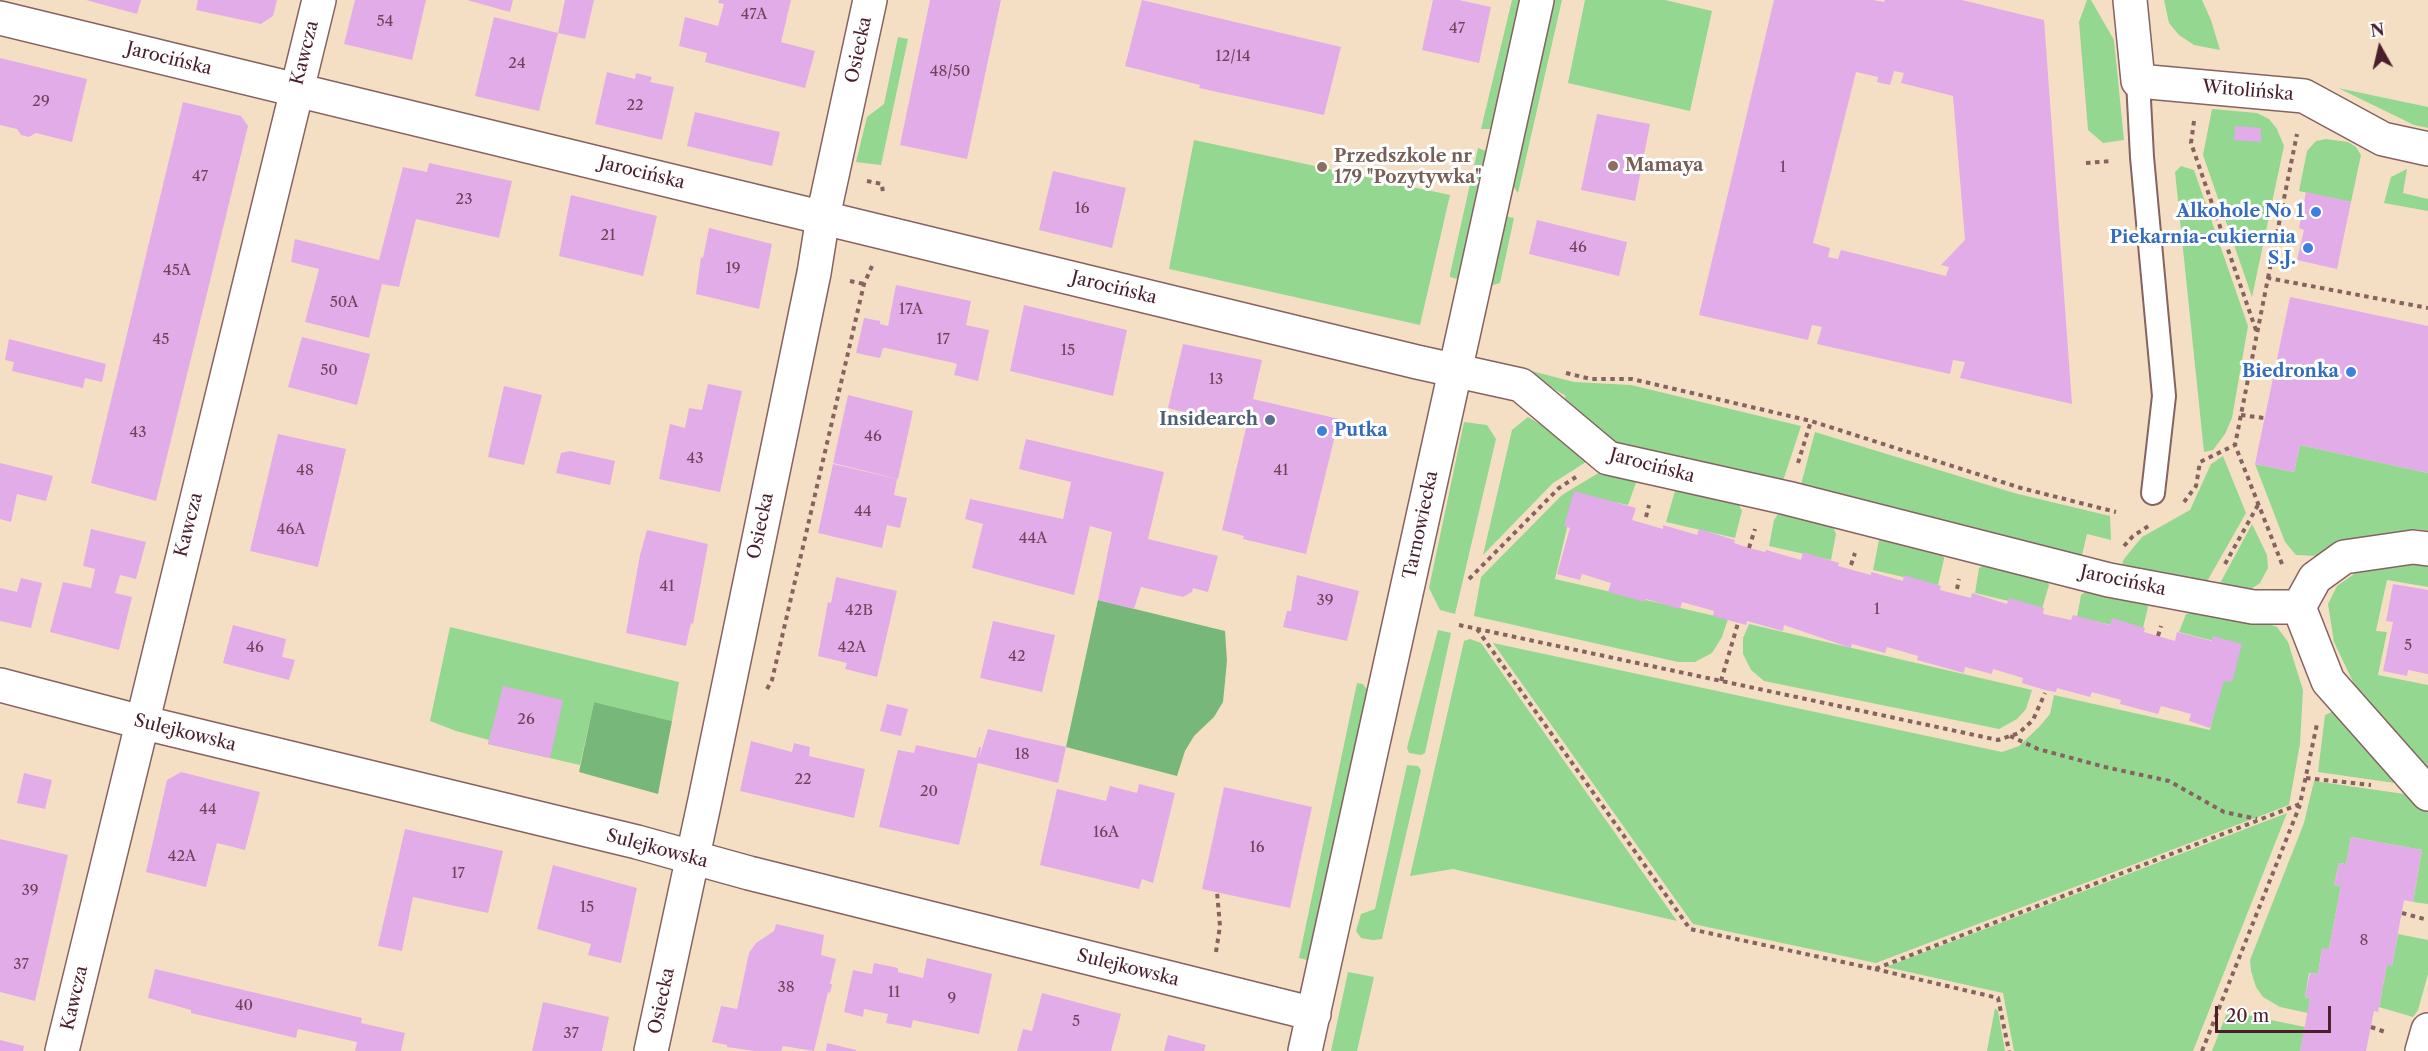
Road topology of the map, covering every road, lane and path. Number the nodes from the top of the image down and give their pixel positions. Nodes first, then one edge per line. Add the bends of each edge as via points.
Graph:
1 (319, 0) edge
2 (870, 0) edge
3 (1538, 0) edge
4 (2130, 0) edge
5 (0, 18) edge
6 (2138, 81) junction
7 (296, 89) junction
8 (2304, 96) junction
9 (2195, 115) dead end
10 (2428, 149) edge
11 (2117, 160) dead end
12 (2086, 163) dead end
13 (823, 217) junction
14 (2268, 278) junction
15 (864, 284) dead end
16 (2428, 308) edge
17 (2257, 334) junction
18 (1455, 371) junction
19 (1560, 371) dead end
20 (2241, 415) junction
21 (2264, 418) dead end
22 (1811, 421) junction
23 (1608, 458) junction
24 (2153, 493) dead end
25 (1787, 498) junction
26 (2258, 504) junction
27 (2116, 512) dead end
28 (2428, 549) edge
29 (1469, 579) dead end
30 (2206, 598) junction
31 (2299, 608) junction
32 (1738, 623) dead end
33 (1459, 626) dead end
34 (1477, 629) junction
35 (1721, 681) junction
36 (2328, 681) junction
37 (0, 686) edge
38 (2045, 693) dead end
39 (762, 698) dead end
40 (141, 722) junction
41 (2009, 736) junction
42 (2428, 794) edge
43 (2300, 804) junction
44 (2257, 820) junction
45 (692, 857) junction
46 (1217, 892) dead end
47 (2402, 913) dead end
48 (2428, 920) edge
49 (1214, 958) dead end
50 (1875, 969) junction
51 (1314, 1014) junction
52 (2428, 1030) edge
53 (62, 1051) edge
54 (651, 1051) edge
55 (1305, 1051) edge
56 (2009, 1051) edge
57 (2202, 1051) edge
58 (2422, 1051) edge

1 - 7 street, Kawcza
2 - 13 street, Osiecka
3 - 18 street, Tarnowiecka
4 - 6 street
5 - 7 street, Jarocińska
6 - 8 street, Witolińska
6 - 24 lane via 2164,396
7 - 13 street, Jarocińska
7 - 40 street, Kawcza
8 - 10 street, Witolińska via 2383,139
8 - 14 path
9 - 17 path via 2191,143
11 - 12 path
13 - 18 street, Jarocińska
13 - 45 street, Osiecka
14 - 16 path
14 - 17 path
15 - 39 path via 772,680
17 - 20 path
18 - 23 street, Jarocińska via 1521,385
18 - 51 street, Tarnowiecka
19 - 22 path via 1591,379 1632,379
20 - 21 path
20 - 26 path via 2235,445
22 - 25 path
22 - 27 path via 2021,488
23 - 25 street, Jarocińska
23 - 29 path via 1559,488
25 - 30 street, Jarocińska via 2109,580
26 - 30 path
26 - 31 path
28 - 31 street via 2413,547 2344,557 2316,578
30 - 31 street, Jarocińska via 2253,607
31 - 36 street
32 - 35 path
33 - 34 path
34 - 35 path
34 - 50 path via 1690,928
35 - 41 path via 1998,740
36 - 42 street
36 - 43 path
37 - 40 street, Sulejkowska
38 - 41 path via 2033,720 2019,733
40 - 45 street, Sulejkowska
40 - 53 street, Kawcza
41 - 44 path via 2038,749 2169,781 2224,812
43 - 44 path
43 - 57 path
44 - 50 path
45 - 51 street, Sulejkowska
45 - 54 street, Osiecka
46 - 49 path via 1220,926
47 - 48 path
50 - 56 path via 1998,998
51 - 55 street, Tarnowiecka
52 - 58 street

